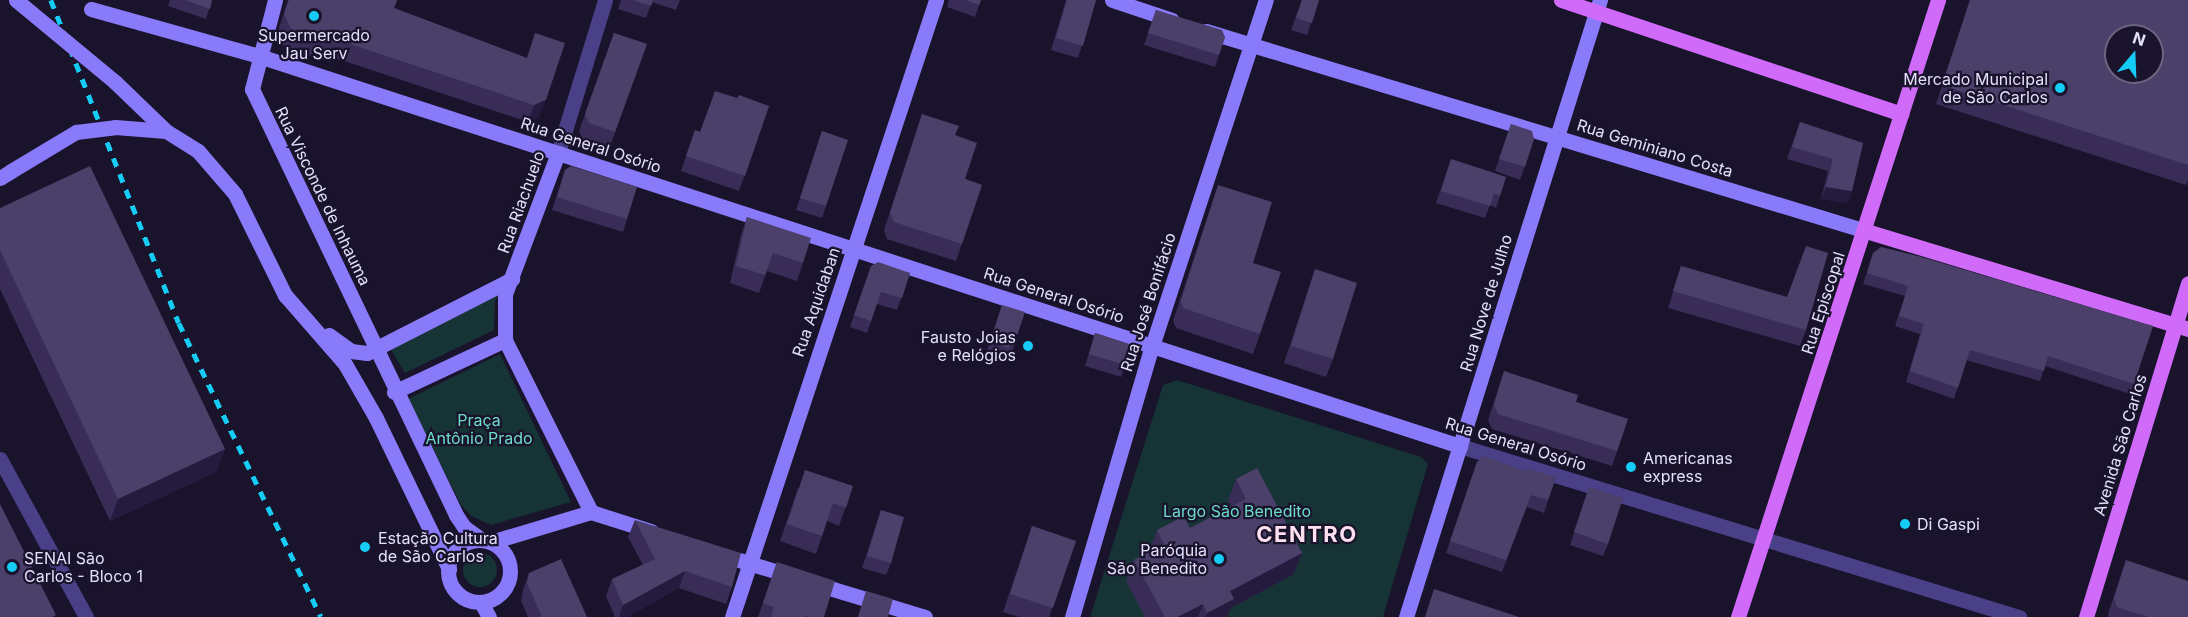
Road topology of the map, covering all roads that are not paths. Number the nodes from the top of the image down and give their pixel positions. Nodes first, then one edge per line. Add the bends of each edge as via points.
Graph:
1 (16, 0) edge
2 (275, 0) edge
3 (605, 0) edge
4 (936, 0) edge
5 (1112, 0) edge
6 (1266, 0) edge
7 (1560, 0) edge
8 (1938, 0) edge
9 (1598, 6) edge
10 (91, 9) dead end
11 (1252, 46) junction
12 (259, 56) junction
13 (1901, 114) junction
14 (166, 132) junction
15 (1557, 137) junction
16 (558, 153) junction
17 (6, 175) edge
18 (1866, 231) junction
19 (853, 249) junction
20 (512, 279) junction
21 (2188, 283) edge
22 (2185, 300) edge
23 (301, 315) junction
24 (2182, 327) edge
25 (505, 339) junction
26 (1152, 346) junction
27 (376, 349) junction
28 (394, 392) junction
29 (1460, 446) junction
30 (0, 459) edge
31 (591, 512) junction
32 (669, 537) edge
33 (1764, 538) junction
34 (486, 541) junction
35 (725, 555) edge
36 (747, 563) junction
37 (448, 569) junction
38 (481, 602) junction
39 (86, 617) edge
40 (489, 617) edge
41 (732, 617) edge
42 (925, 617) edge
43 (1072, 617) edge
44 (1406, 617) edge
45 (1738, 617) edge
46 (2019, 617) edge
47 (2086, 617) edge

1 - 14 street, bridge via 64,38
2 - 12 street, Rua Visconde de Inhauma
3 - 16 street, Rua Riachuelo
4 - 19 street, Rua Aquidaban
5 - 11 street, Rua Geminiano Costa
6 - 11 street, Rua José Bonifácio
7 - 9 main road
8 - 13 main road, Rua Episcopal
9 - 13 main road
9 - 15 street, Rua Nove de Julho
10 - 12 street, Rua General Osório
11 - 15 street, Rua Geminiano Costa
11 - 26 street, Rua José Bonifácio
12 - 16 street, Rua General Osório
12 - 27 street, Rua Visconde de Inhauma via 252,89
13 - 18 main road, Rua Episcopal
14 - 17 street, bridge via 115,127 76,132
14 - 23 street via 198,151 235,194 285,295
15 - 18 street, Rua Geminiano Costa
15 - 29 street, Rua Nove de Julho
16 - 19 street, Rua General Osório
16 - 20 street, Rua Riachuelo
18 - 24 main road, Rua Geminiano Costa
18 - 33 main road, Rua Episcopal
19 - 26 street, Rua General Osório
19 - 36 street, Rua Aquidaban
20 - 25 street via 505,294
20 - 27 street
21 - 22 main road, Avenida São Carlos
22 - 24 main road, Avenida São Carlos
23 - 27 street via 351,351 367,353
23 - 37 street via 345,364 366,400
24 - 47 main road, Avenida São Carlos
25 - 28 street
25 - 31 street
26 - 29 street, Rua General Osório
26 - 43 street, Rua José Bonifácio
27 - 28 street, Rua Visconde de Inhauma
28 - 34 street, Rua Visconde de Inhauma via 464,527
29 - 33 street, Rua General Osório
29 - 44 street, Rua Nove de Julho
30 - 39 street
31 - 32 street
31 - 34 street
33 - 45 main road, Rua Episcopal
33 - 46 street, Rua General Osório
34 - 37 street via 472,541 456,551
34 - 38 street via 507,556 510,576 500,594
35 - 36 street
36 - 41 street, Rua Aquidaban
36 - 42 street
37 - 38 street via 454,588
38 - 40 street

